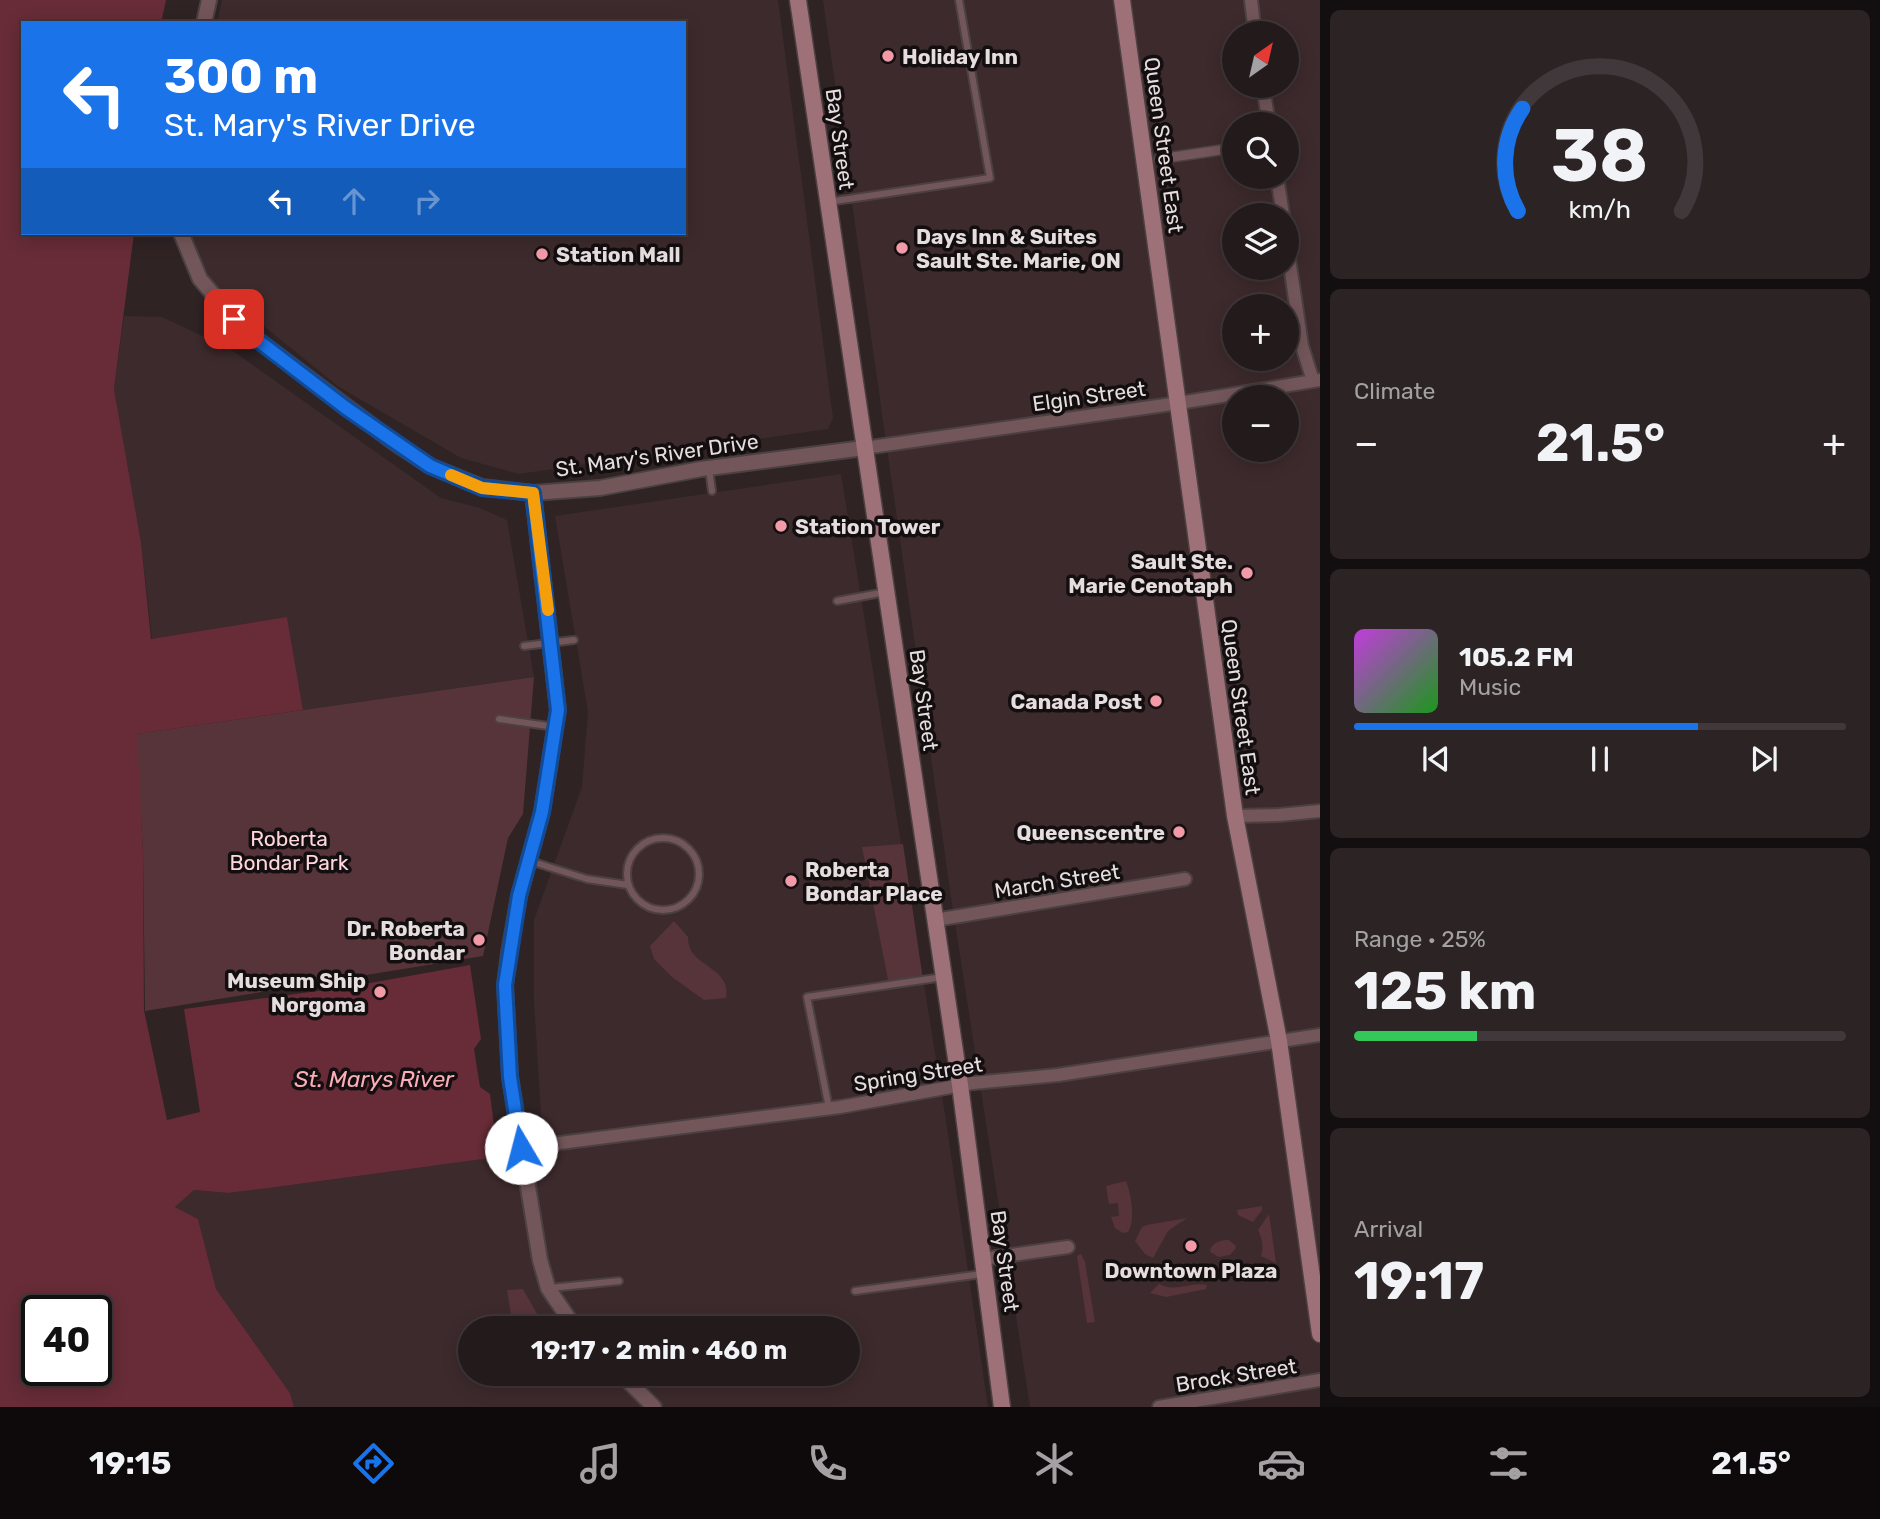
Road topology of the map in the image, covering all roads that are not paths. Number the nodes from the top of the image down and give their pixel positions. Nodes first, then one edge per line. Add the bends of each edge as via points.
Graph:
1 (209, 0) edge
2 (798, 0) edge
3 (959, 0) edge
4 (1122, 0) edge
5 (1251, 0) edge
6 (204, 21) edge
7 (1254, 21) edge
8 (1222, 150) edge
9 (1159, 159) dead end
10 (828, 202) junction
11 (182, 235) edge
12 (1292, 280) edge
13 (1316, 381) edge
14 (1180, 403) junction
15 (864, 448) junction
16 (709, 468) junction
17 (712, 491) dead end
18 (533, 493) junction
19 (886, 592) junction
20 (837, 601) dead end
21 (574, 640) dead end
22 (552, 642) junction
23 (524, 646) dead end
24 (499, 719) dead end
25 (557, 727) junction
26 (1320, 811) edge
27 (1235, 816) junction
28 (530, 861) junction
29 (1185, 879) dead end
30 (628, 885) junction
31 (935, 920) junction
32 (943, 977) junction
33 (1320, 1035) edge
34 (1279, 1041) junction
35 (960, 1085) junction
36 (830, 1108) junction
37 (521, 1148) junction
38 (1068, 1247) dead end
39 (984, 1266) junction
40 (619, 1281) dead end
41 (548, 1288) junction
42 (855, 1291) dead end
43 (567, 1316) edge
44 (1320, 1334) edge
45 (1320, 1380) edge
46 (633, 1386) edge
47 (654, 1407) edge
48 (1002, 1407) edge
49 (1158, 1407) edge

1 - 6 street
2 - 10 main road, Bay Street
3 - 10 lane via 990,178
4 - 14 main road, Queen Street East
5 - 7 street
8 - 9 street
10 - 15 main road, Bay Street
11 - 18 street, St. Mary's River Drive via 200,279 243,329 346,408 430,466 482,488
12 - 13 street via 1302,346
13 - 14 street, Elgin Street
14 - 15 street, Elgin Street
14 - 27 main road, Queen Street East
15 - 16 street, St. Mary's River Drive
15 - 19 main road, Bay Street
16 - 17 lane
16 - 18 street, St. Mary's River Drive via 600,488
18 - 22 street
19 - 20 lane
19 - 31 main road, Bay Street
21 - 22 lane
22 - 23 lane
22 - 25 street
24 - 25 lane
25 - 28 street
26 - 27 street
27 - 34 main road, Queen Street East
28 - 30 lane via 587,879
28 - 37 street via 519,896 505,985 510,1077
29 - 31 street, March Street
30 - 30 lane via 649,907 673,908 693,894 698,883 696,859 680,842 668,838 645,842 629,861
31 - 32 main road, Bay Street
32 - 35 main road, Bay Street
32 - 36 lane via 807,997
33 - 34 street, Spring Street
34 - 35 street, Spring Street
34 - 44 main road, Queen Street East
35 - 36 street, Spring Street
35 - 39 main road, Bay Street
36 - 37 street, Spring Street
37 - 41 street
38 - 39 street
39 - 42 lane
39 - 48 main road, Bay Street
40 - 41 lane
41 - 43 street
45 - 49 street, Brock Street
46 - 47 street

